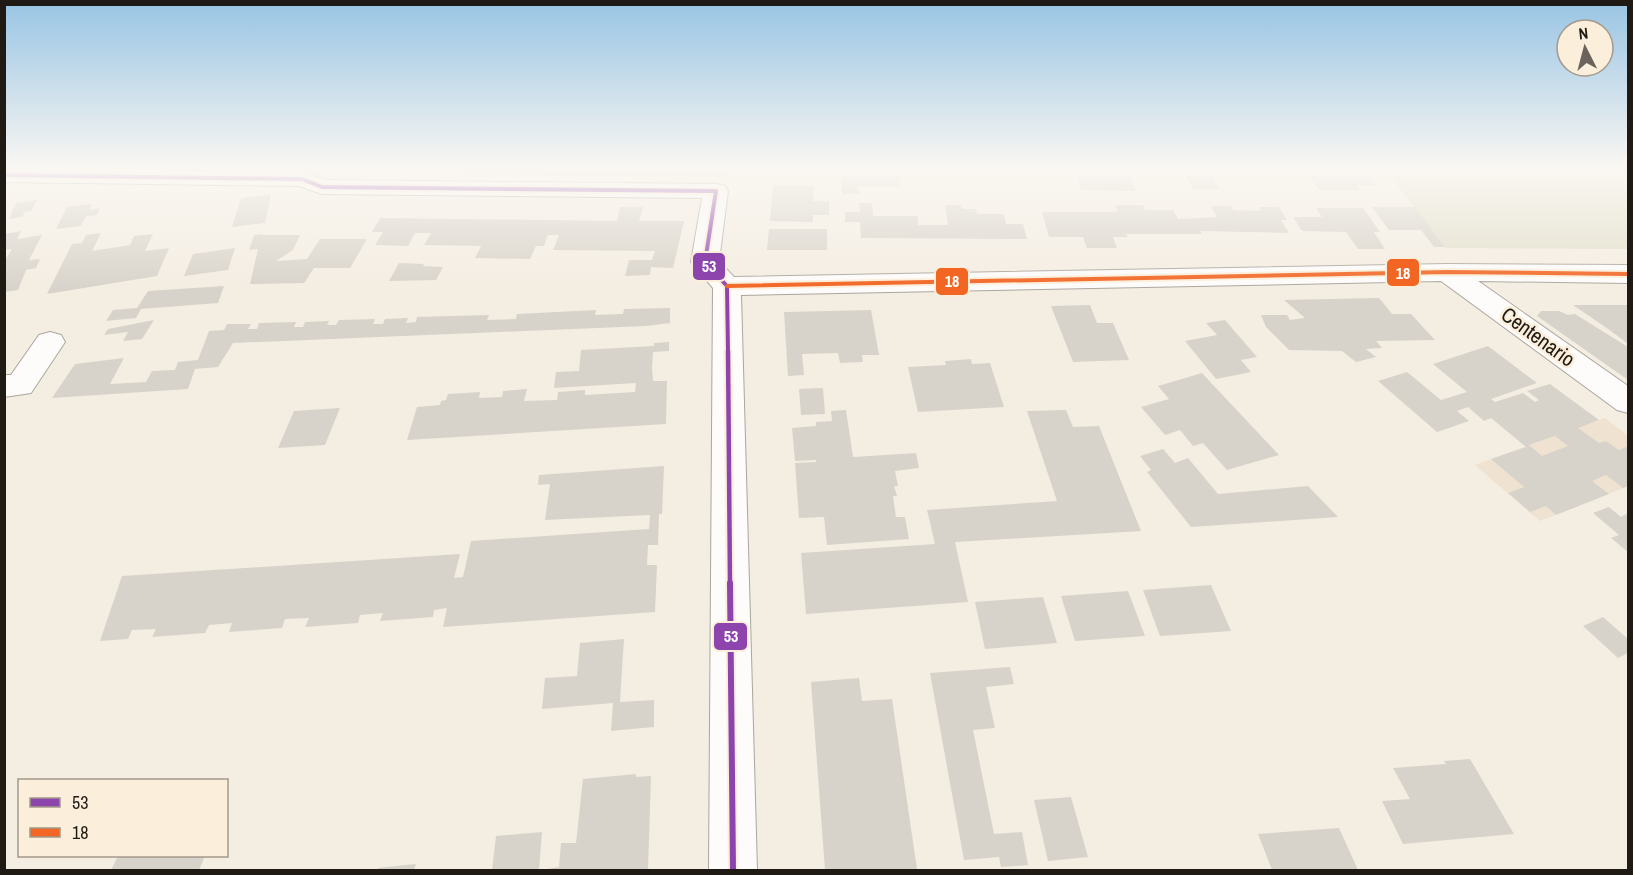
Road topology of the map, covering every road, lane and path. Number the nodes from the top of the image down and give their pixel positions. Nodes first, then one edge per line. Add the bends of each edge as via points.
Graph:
1 (713, 208) edge
2 (1448, 272) junction
3 (1629, 274) edge
4 (727, 286) junction
5 (50, 342) dead end
6 (4, 386) edge
7 (1629, 402) edge
8 (733, 870) edge

1 - 4 street via 705,262
2 - 3 street
2 - 4 street
2 - 7 street, Centenario
4 - 8 street
5 - 6 street via 20,385

